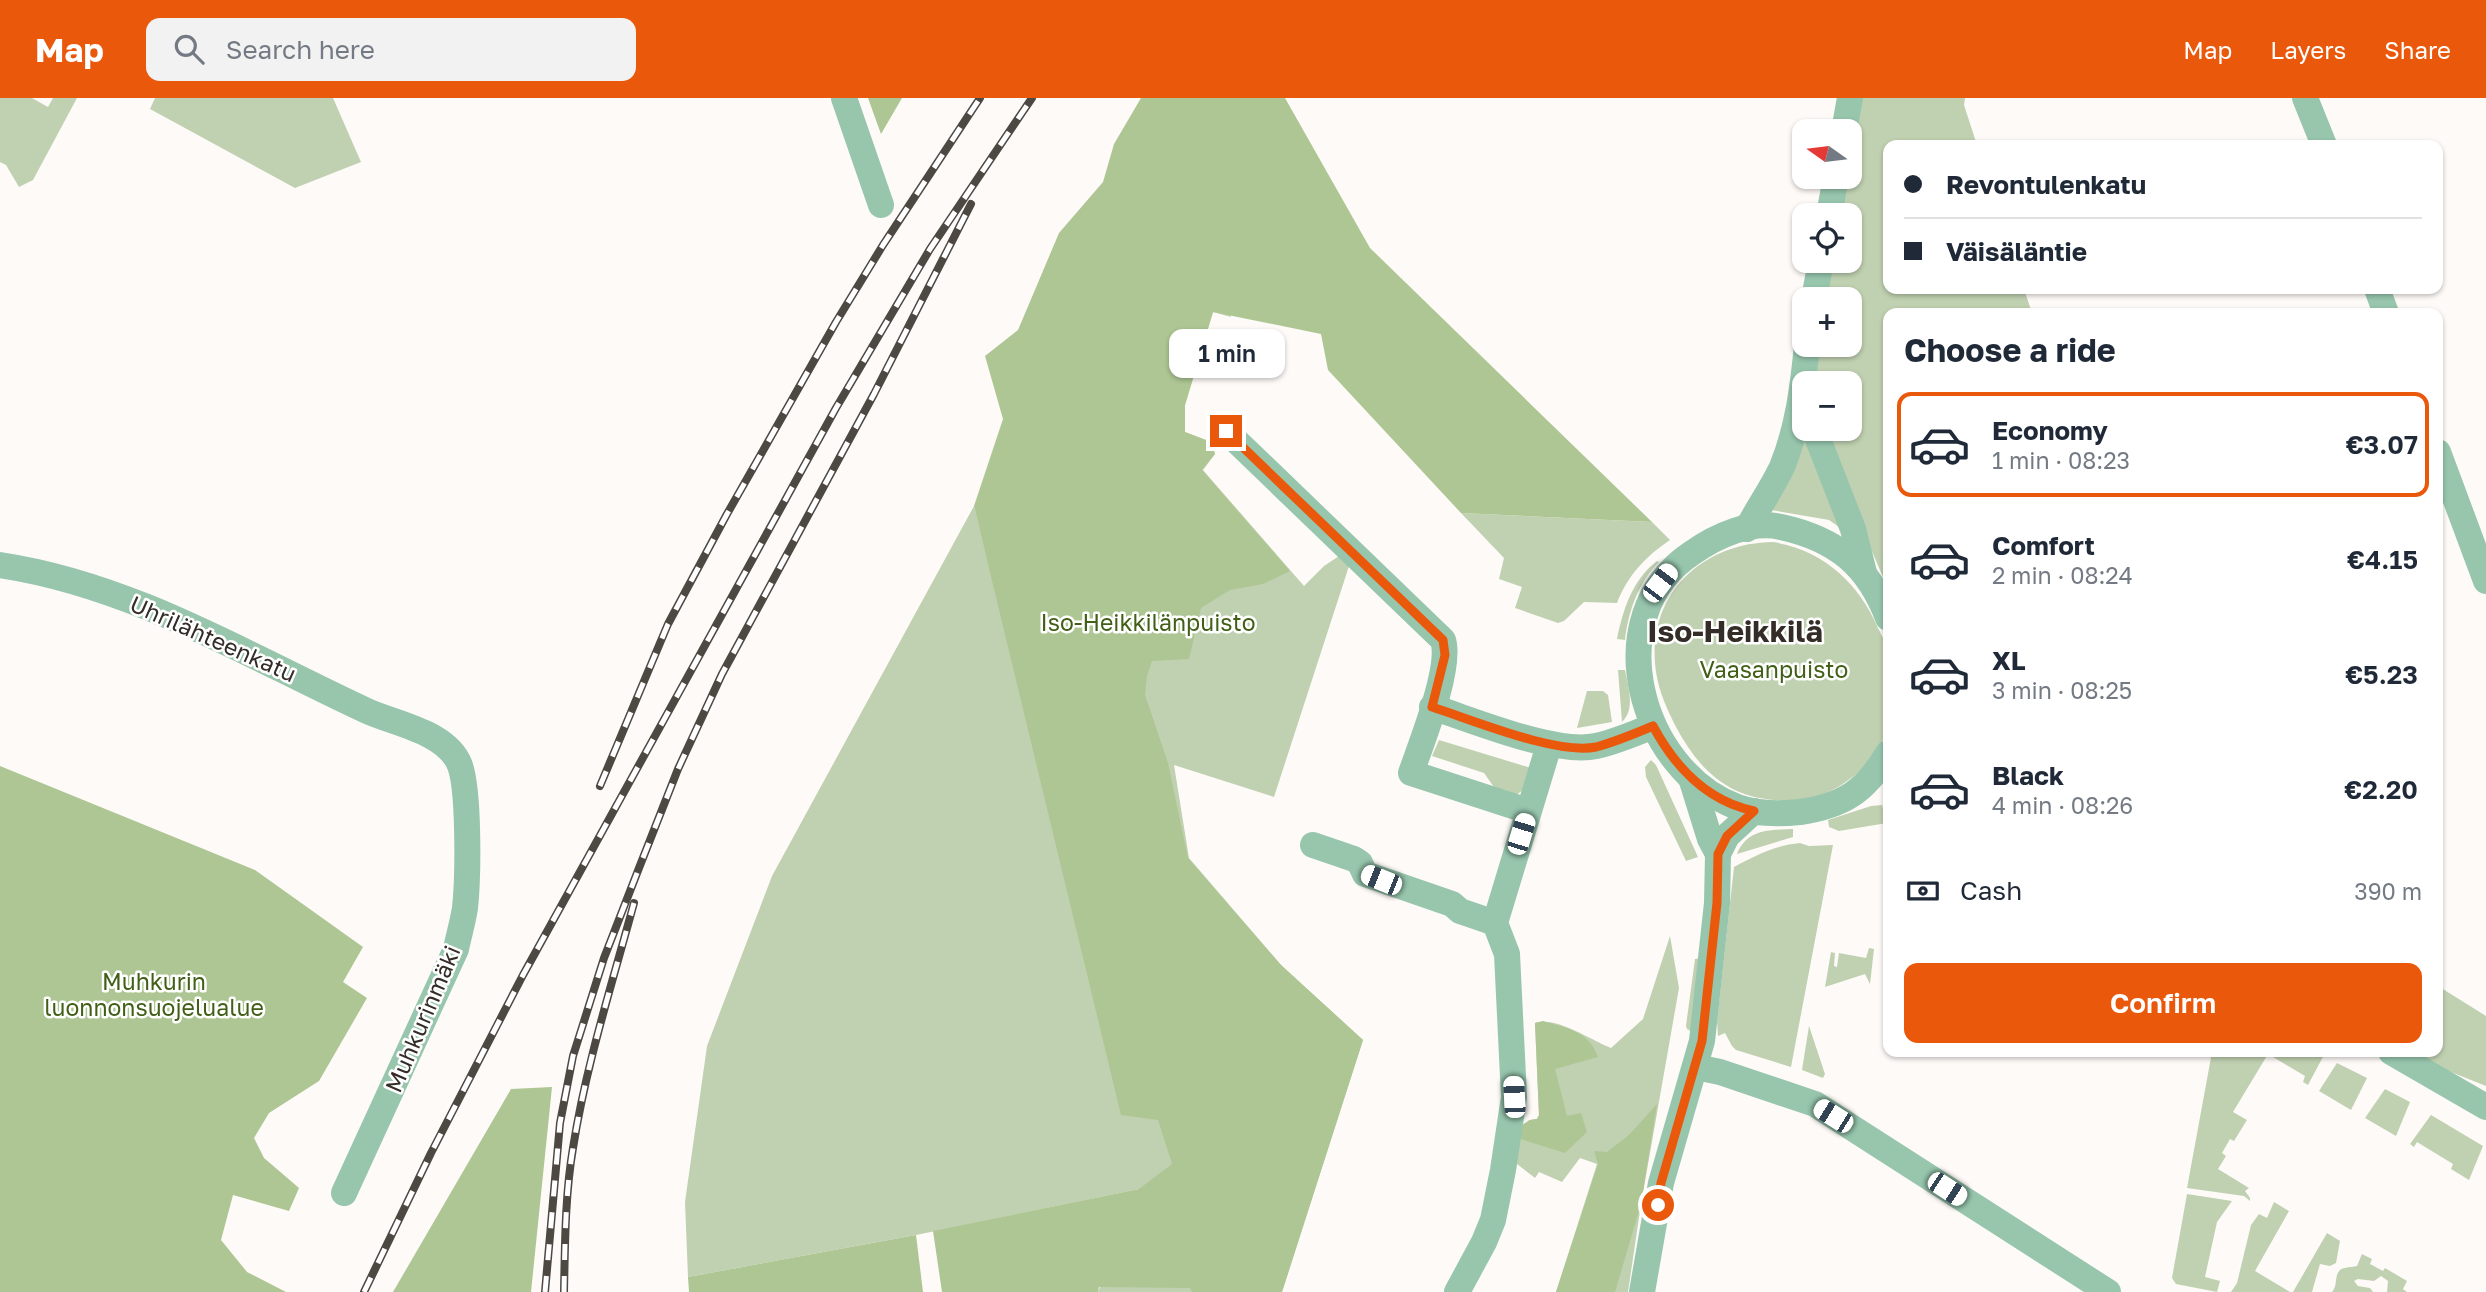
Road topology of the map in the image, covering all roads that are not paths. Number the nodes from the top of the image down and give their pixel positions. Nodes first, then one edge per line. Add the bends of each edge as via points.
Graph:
1 (845, 98) edge
2 (1850, 98) edge
3 (2305, 98) edge
4 (1846, 119) edge
5 (2322, 140) edge
6 (881, 205) dead end
7 (1226, 431) dead end
8 (1792, 435) edge
9 (1819, 441) edge
10 (2443, 465) edge
11 (1746, 528) junction
12 (0, 565) edge
13 (1865, 575) junction
14 (2486, 581) edge
15 (1883, 609) edge
16 (1432, 707) junction
17 (1653, 726) junction
18 (420, 732) joint
19 (1549, 745) junction
20 (1883, 760) edge
21 (1691, 778) junction
22 (1860, 790) junction
23 (1883, 790) edge
24 (1528, 811) junction
25 (1754, 811) junction
26 (1313, 845) dead end
27 (1718, 854) junction
28 (1495, 923) junction
29 (2399, 1057) edge
30 (1696, 1068) junction
31 (2486, 1107) edge
32 (344, 1193) dead end
33 (1457, 1292) edge
34 (1642, 1292) edge
35 (2108, 1292) edge

1 - 6 street
2 - 4 street
3 - 5 street
7 - 16 street via 1443,640 1445,655
8 - 11 street via 1782,467
9 - 13 street via 1853,529
10 - 14 street
11 - 13 street via 1765,525 1806,534 1842,551
11 - 17 street via 1686,556 1651,600 1639,654 1644,701
12 - 18 street, Uhrilähteenkatu via 155,610
13 - 15 street
16 - 19 street
16 - 24 street via 1411,773
17 - 19 street via 1594,747
17 - 21 street via 1672,758
18 - 32 street, Muhkurinmäki via 450,747 460,763 465,786 465,910 456,949
19 - 24 street
20 - 22 street
21 - 25 street via 1726,802
21 - 27 street
22 - 23 street
22 - 25 street via 1826,808
24 - 28 street
25 - 27 street via 1727,836
26 - 28 street via 1354,859 1365,874
27 - 30 street via 1717,903
28 - 33 street via 1507,954 1514,1097 1493,1220
29 - 31 street
30 - 34 street via 1661,1183
30 - 35 street via 1815,1104

